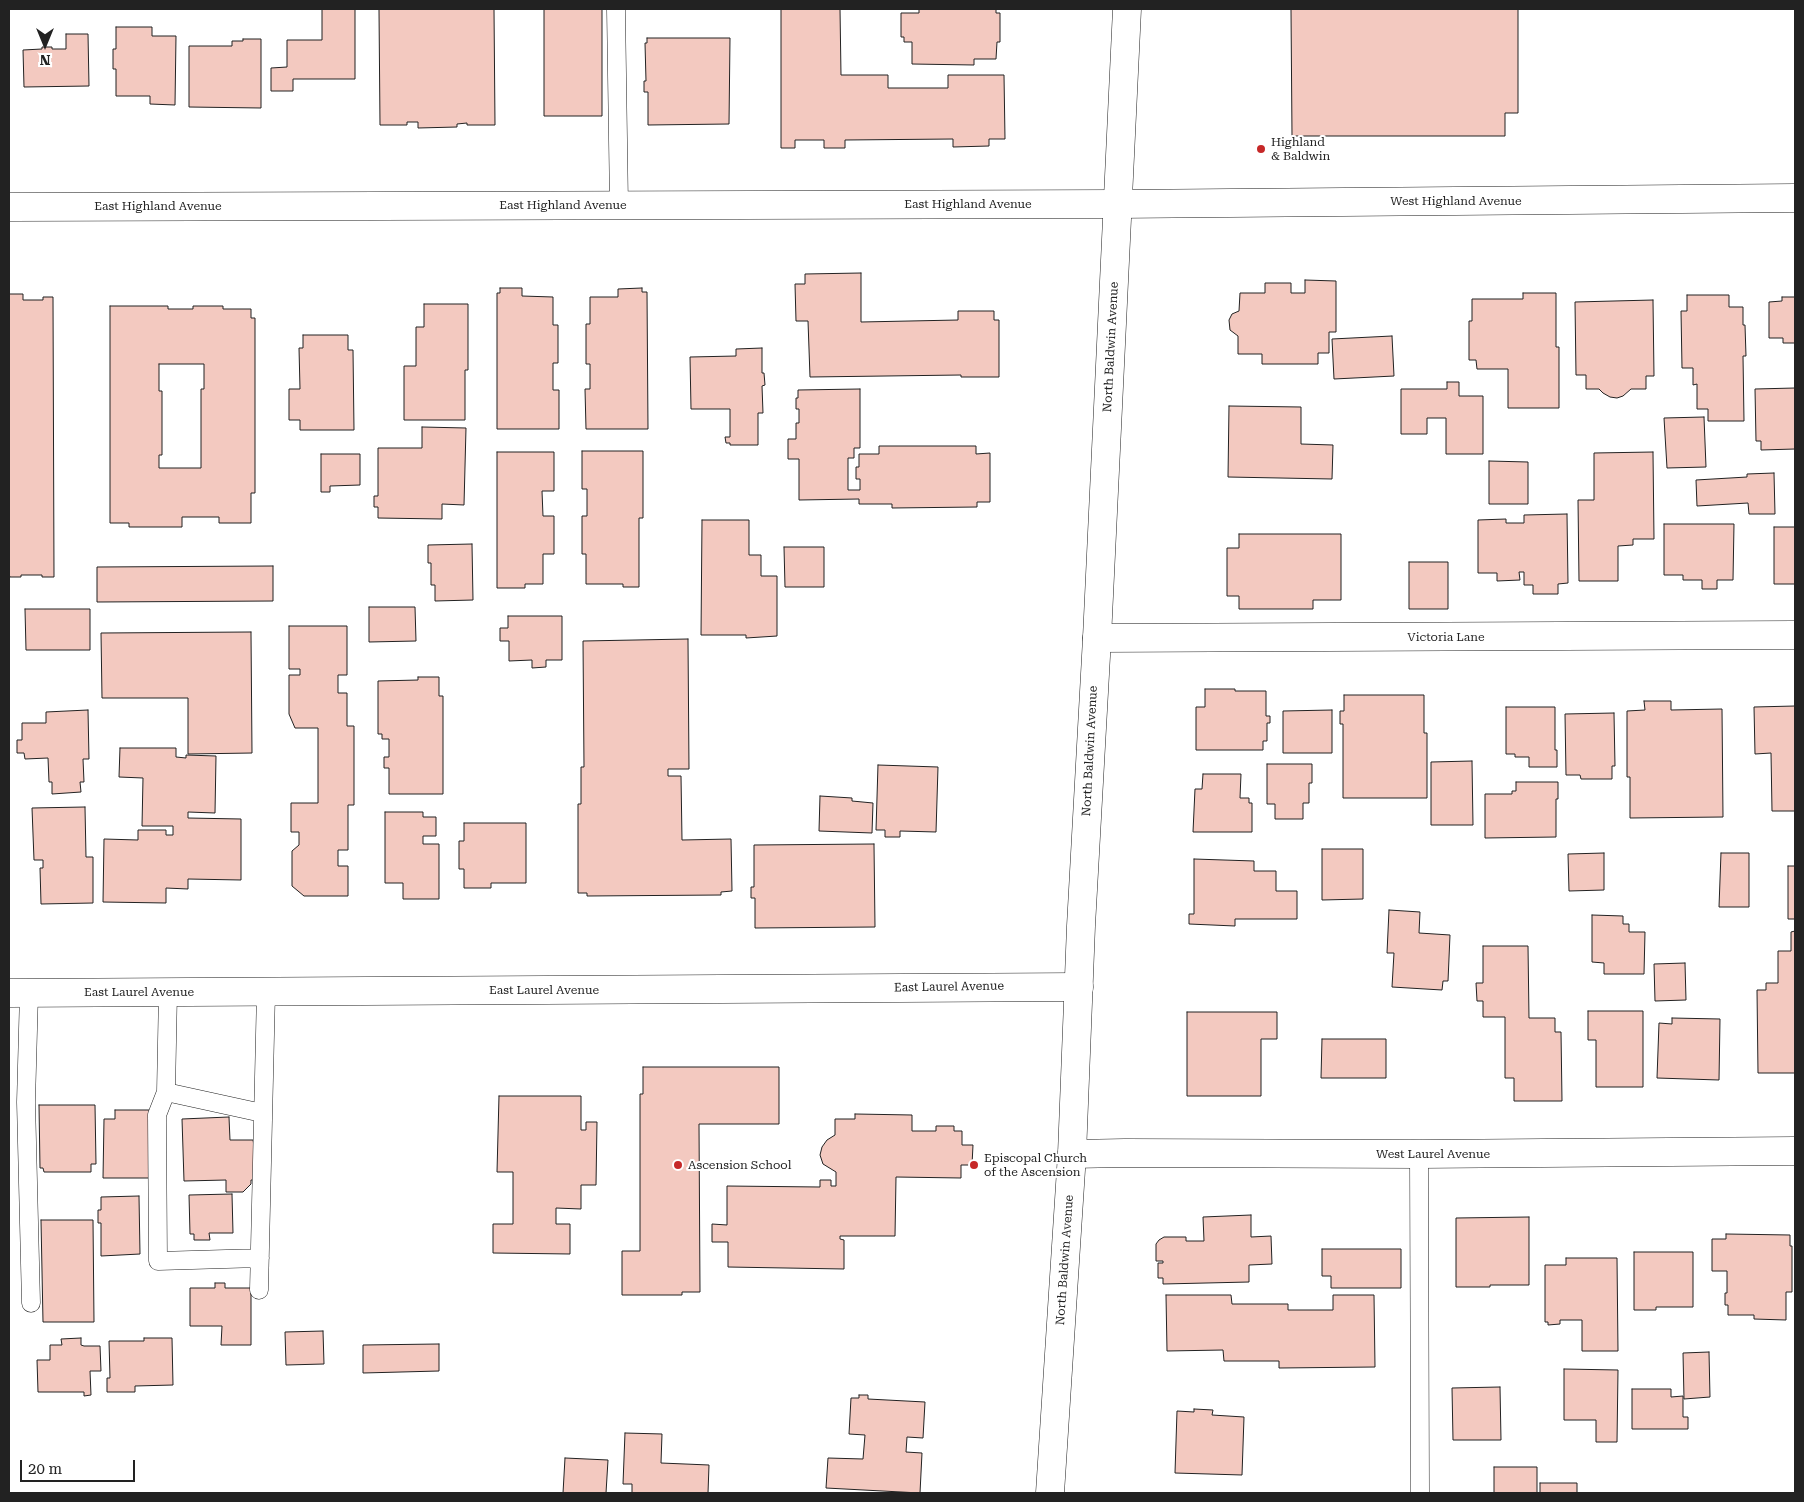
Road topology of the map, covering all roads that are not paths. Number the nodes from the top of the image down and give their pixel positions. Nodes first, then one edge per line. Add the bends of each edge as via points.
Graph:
1 (616, 9) edge
2 (1126, 9) edge
3 (1795, 198) edge
4 (1117, 204) junction
5 (619, 205) junction
6 (9, 207) edge
7 (1795, 635) edge
8 (1097, 638) junction
9 (1078, 987) junction
10 (168, 992) junction
11 (266, 992) junction
12 (19, 993) edge
13 (166, 1092) junction
14 (262, 1113) junction
15 (1795, 1151) edge
16 (1072, 1154) junction
17 (1419, 1154) junction
18 (260, 1258) junction
19 (259, 1290) dead end
20 (31, 1302) dead end
21 (1050, 1493) edge
22 (1420, 1493) edge

1 - 5 lane
2 - 4 street, North Baldwin Avenue
3 - 4 street, West Highland Avenue
4 - 5 street, East Highland Avenue
4 - 8 street, North Baldwin Avenue
5 - 6 street, East Highland Avenue
7 - 8 street, Victoria Lane
8 - 9 street, North Baldwin Avenue
9 - 11 street, East Laurel Avenue
9 - 16 street, North Baldwin Avenue
10 - 11 street, East Laurel Avenue
10 - 12 street, East Laurel Avenue
10 - 13 lane
11 - 14 lane
12 - 20 lane via 26,1102
13 - 14 lane
13 - 18 lane via 157,1115 158,1261
14 - 18 lane
15 - 17 street, West Laurel Avenue
16 - 17 street, West Laurel Avenue
16 - 21 street, North Baldwin Avenue
17 - 22 lane
18 - 19 lane

